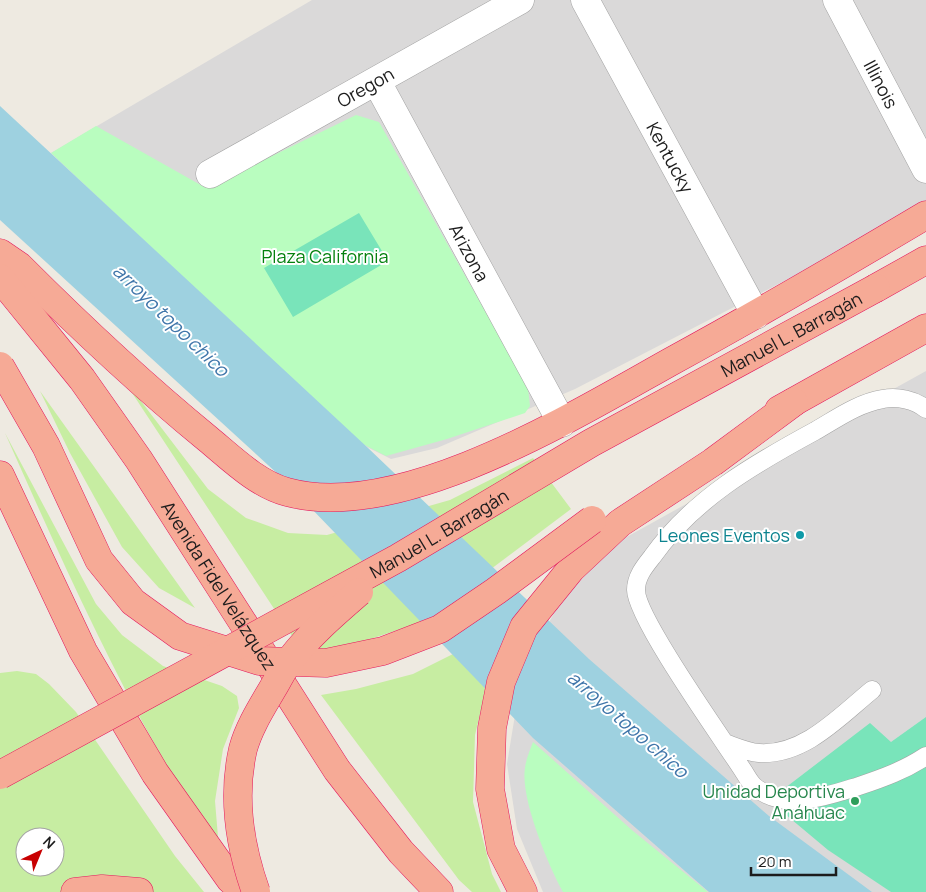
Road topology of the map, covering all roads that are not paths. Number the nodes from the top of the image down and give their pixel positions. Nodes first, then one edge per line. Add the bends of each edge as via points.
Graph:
1 (520, 0) edge
2 (585, 0) edge
3 (837, 0) edge
4 (377, 82) junction
5 (926, 169) edge
6 (210, 174) dead end
7 (926, 215) edge
8 (0, 253) edge
9 (926, 260) edge
10 (0, 278) edge
11 (756, 315) junction
12 (926, 328) edge
13 (0, 366) edge
14 (794, 402) junction
15 (926, 409) edge
16 (562, 422) junction
17 (713, 462) junction
18 (752, 466) junction
19 (0, 475) edge
20 (688, 516) junction
21 (398, 558) junction
22 (872, 690) dead end
23 (725, 743) junction
24 (926, 756) edge
25 (0, 775) edge
26 (75, 892) edge
27 (139, 892) edge
28 (244, 892) edge
29 (256, 892) edge
30 (439, 892) edge
31 (523, 892) edge

1 - 4 street, Oregon
2 - 11 street, Kentucky
3 - 5 street, Illinois
4 - 6 street, Oregon
4 - 16 street, Arizona
7 - 11 highway
8 - 16 highway via 19,266 182,418 234,461 268,485 285,492 315,497 349,496 405,487 498,454
9 - 21 highway, Manuel L. Barragán, bridge via 592,442
10 - 30 highway, Avenida Fidel Velázquez via 82,378 139,460 337,770 400,852
11 - 16 highway
12 - 14 highway
13 - 14 highway, bridge via 46,446 99,560 133,602 180,636 259,661 326,663 383,651 440,629 592,520
14 - 17 highway
15 - 18 lane via 898,398 870,402
17 - 18 lane
17 - 20 lane
17 - 31 highway via 620,523 571,569 524,627 502,682 492,728 490,789 501,849
18 - 20 lane
19 - 28 highway via 83,651 154,773 230,878
20 - 23 lane via 642,570 637,579 637,599 652,630
21 - 25 highway, Manuel L. Barragán, bridge
21 - 29 highway, bridge via 333,615 291,658 255,719 244,749 238,785 239,827 247,868
22 - 23 lane via 812,738 790,749 759,753
23 - 24 lane via 754,787 780,799 801,801 893,774
26 - 27 highway via 102,889

